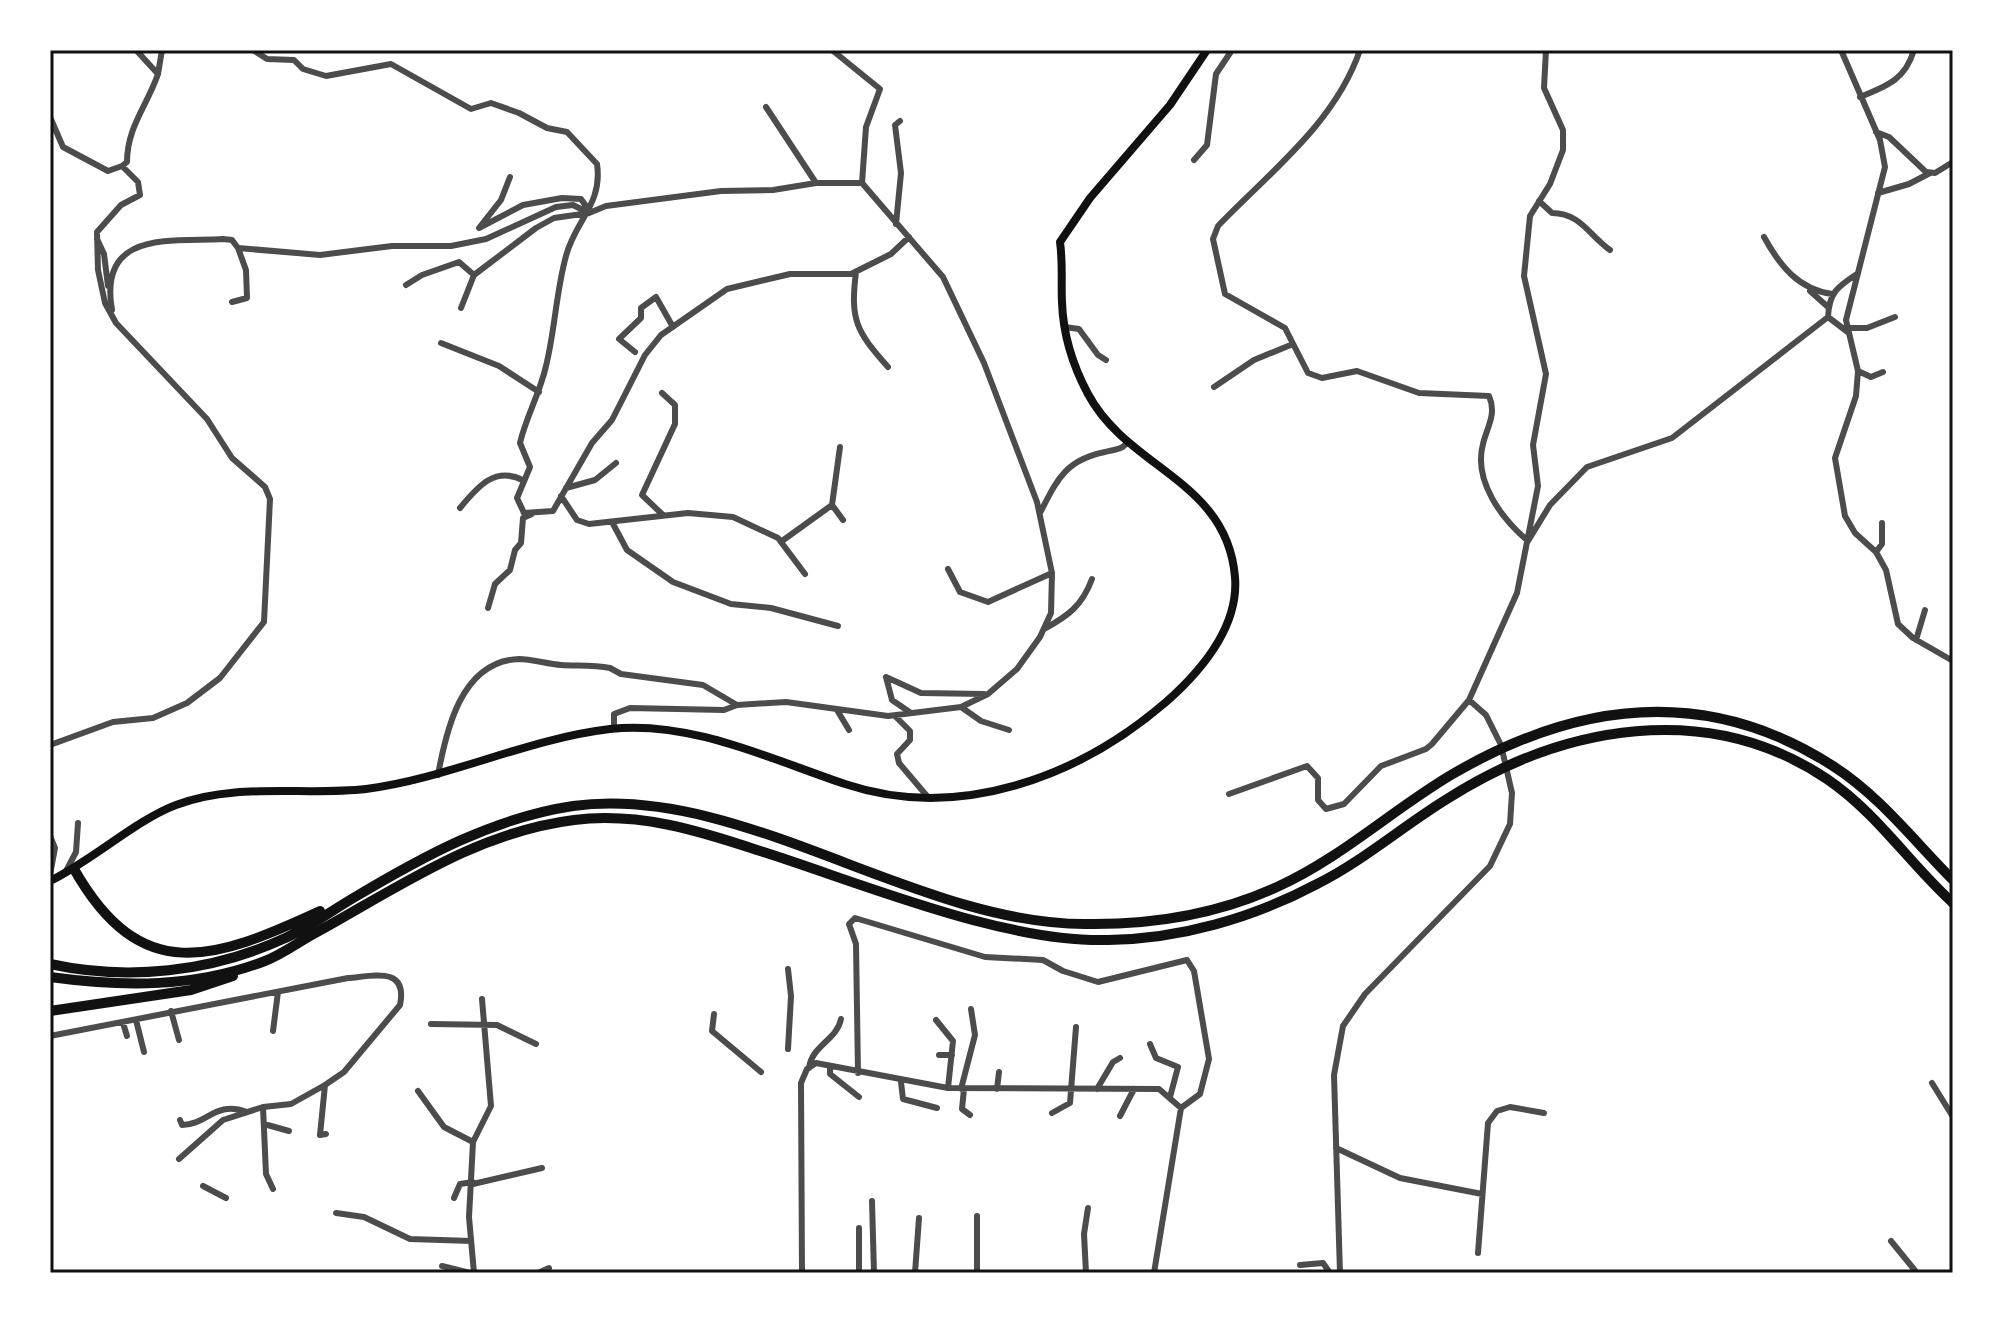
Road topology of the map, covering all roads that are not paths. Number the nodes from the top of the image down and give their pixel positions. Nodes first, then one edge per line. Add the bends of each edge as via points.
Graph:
1 (136, 50) edge
2 (162, 50) edge
3 (253, 50) edge
4 (832, 50) edge
5 (1207, 50) edge
6 (1232, 50) edge
7 (1360, 50) edge
8 (1546, 50) edge
9 (1841, 50) edge
10 (1914, 50) edge
11 (158, 74) junction
12 (1860, 97) junction
13 (766, 107) dead end
14 (50, 117) edge
15 (900, 121) dead end
16 (1876, 132) junction
17 (1194, 160) dead end
18 (1953, 162) edge
19 (122, 166) junction
20 (1930, 173) junction
21 (510, 177) dead end
22 (816, 183) junction
23 (862, 183) junction
24 (1878, 193) junction
25 (1539, 201) junction
26 (589, 213) junction
27 (896, 224) junction
28 (909, 237) junction
29 (1764, 237) dead end
30 (97, 239) junction
31 (238, 248) junction
32 (1610, 250) dead end
33 (856, 272) junction
34 (1857, 274) junction
35 (474, 275) junction
36 (406, 285) dead end
37 (108, 286) junction
38 (1809, 290) junction
39 (1832, 294) junction
40 (232, 302) dead end
41 (1828, 307) junction
42 (461, 308) dead end
43 (1828, 317) junction
44 (1895, 317) dead end
45 (113, 318) junction
46 (673, 327) junction
47 (1065, 327) junction
48 (1849, 331) junction
49 (441, 343) dead end
50 (1293, 344) junction
51 (635, 352) dead end
52 (1106, 360) dead end
53 (888, 367) dead end
54 (1858, 371) junction
55 (1883, 372) dead end
56 (1214, 387) dead end
57 (539, 392) junction
58 (662, 393) dead end
59 (1127, 443) junction
60 (840, 447) dead end
61 (616, 463) dead end
62 (524, 481) junction
63 (566, 488) junction
64 (561, 496) junction
65 (832, 505) junction
66 (460, 508) dead end
67 (532, 514) junction
68 (1039, 514) junction
69 (663, 515) junction
70 (843, 520) dead end
71 (612, 522) junction
72 (1882, 523) dead end
73 (782, 541) junction
74 (1528, 541) junction
75 (1876, 552) junction
76 (948, 569) dead end
77 (1052, 573) junction
78 (805, 574) dead end
79 (1092, 579) dead end
80 (488, 608) dead end
81 (1925, 610) dead end
82 (838, 626) dead end
83 (1044, 629) junction
84 (1916, 640) junction
85 (1953, 661) edge
86 (988, 694) junction
87 (1469, 700) junction
88 (737, 705) junction
89 (961, 707) junction
90 (837, 710) junction
91 (911, 713) junction
92 (895, 716) junction
93 (614, 728) junction
94 (849, 730) dead end
95 (1009, 730) dead end
96 (50, 745) edge
97 (438, 775) junction
98 (1229, 794) dead end
99 (927, 796) junction
100 (78, 823) dead end
101 (50, 836) edge
102 (70, 871) junction
103 (50, 878) edge
104 (1953, 880) edge
105 (369, 889) junction
106 (1953, 903) edge
107 (268, 960) junction
108 (50, 964) edge
109 (788, 969) dead end
110 (50, 977) edge
111 (334, 981) junction
112 (278, 992) junction
113 (334, 992) dead end
114 (482, 999) dead end
115 (971, 1009) dead end
116 (50, 1011) edge
117 (171, 1011) junction
118 (714, 1014) dead end
119 (841, 1019) dead end
120 (136, 1020) junction
121 (936, 1020) dead end
122 (123, 1023) junction
123 (431, 1024) dead end
124 (484, 1025) junction
125 (1076, 1027) dead end
126 (273, 1031) dead end
127 (50, 1036) edge
128 (127, 1036) dead end
129 (179, 1040) dead end
130 (536, 1044) dead end
131 (1150, 1044) dead end
132 (788, 1049) dead end
133 (144, 1052) dead end
134 (939, 1055) dead end
135 (952, 1055) junction
136 (1120, 1058) dead end
137 (830, 1066) junction
138 (808, 1069) junction
139 (761, 1072) dead end
140 (999, 1072) dead end
141 (858, 1073) junction
142 (901, 1082) junction
143 (1932, 1083) dead end
144 (325, 1085) junction
145 (948, 1088) junction
146 (962, 1089) junction
147 (997, 1089) junction
148 (1070, 1089) junction
149 (1097, 1089) junction
150 (1134, 1089) junction
151 (418, 1091) dead end
152 (859, 1097) dead end
153 (1170, 1097) junction
154 (263, 1107) junction
155 (937, 1108) dead end
156 (1181, 1108) junction
157 (247, 1112) junction
158 (1052, 1113) dead end
159 (1544, 1113) dead end
160 (970, 1115) dead end
161 (1120, 1116) dead end
162 (1953, 1117) edge
163 (180, 1120) dead end
164 (264, 1124) junction
165 (289, 1131) dead end
166 (326, 1134) dead end
167 (473, 1142) junction
168 (1336, 1148) junction
169 (179, 1159) dead end
170 (542, 1168) dead end
171 (473, 1183) junction
172 (203, 1186) dead end
173 (273, 1189) dead end
174 (1482, 1194) junction
175 (226, 1198) dead end
176 (454, 1198) dead end
177 (872, 1201) dead end
178 (1088, 1208) dead end
179 (336, 1213) dead end
180 (977, 1216) dead end
181 (919, 1218) dead end
182 (859, 1228) dead end
183 (471, 1241) junction
184 (1891, 1241) dead end
185 (1478, 1253) dead end
186 (1300, 1265) dead end
187 (442, 1266) dead end
188 (549, 1268) dead end
189 (472, 1273) edge
190 (538, 1273) edge
191 (802, 1273) edge
192 (859, 1273) edge
193 (874, 1273) edge
194 (915, 1273) edge
195 (977, 1273) edge
196 (1086, 1273) edge
197 (1154, 1273) edge
198 (1330, 1273) edge
199 (1340, 1273) edge
200 (1917, 1273) edge

1 - 11 street
2 - 11 street
3 - 26 street via 267,59 294,60 303,69 326,76 391,64 471,109 491,103 567,132 597,164
4 - 23 street via 880,89 866,127
5 - 47 main road via 1170,105 1090,198 1060,242
6 - 17 street via 1216,74 1207,145
7 - 50 street via 1349,81 1298,149 1218,226 1213,239 1225,294 1285,328
8 - 25 street via 1544,88 1563,130 1563,150
9 - 12 street
10 - 12 street via 1895,83
11 - 19 street via 137,113
12 - 16 street
13 - 22 street
14 - 19 street via 63,147 108,171
15 - 27 street via 895,125 901,173
16 - 20 street
16 - 24 street via 1885,167
18 - 20 street
19 - 30 street via 138,182 140,195 104,221
20 - 24 street
21 - 26 street via 501,200 479,228 523,205 562,198 581,199
22 - 23 street
22 - 26 street via 637,201
23 - 27 street
24 - 34 street
25 - 32 street via 1552,213 1566,213 1582,222
25 - 74 street via 1530,216 1524,276 1546,374 1533,445 1538,486
26 - 31 street via 573,205 556,207 486,239 451,246 392,246 320,255
26 - 35 street via 545,223
26 - 57 street via 566,254
27 - 28 street
28 - 33 street via 891,254
28 - 68 street via 943,277 984,363 1011,425
29 - 38 street via 1778,262
30 - 37 street
30 - 45 street via 98,270
31 - 37 street via 223,239 159,240 121,258
31 - 40 street via 247,298
33 - 46 street via 790,274 727,289
33 - 53 street via 857,329
34 - 39 street
34 - 48 street via 1848,307
35 - 36 street via 459,262
35 - 42 street
37 - 45 street
38 - 39 street
38 - 41 street
39 - 41 street
41 - 43 street
43 - 48 street
43 - 74 street via 1672,438 1587,467 1550,505
44 - 48 street
45 - 96 street via 207,419 232,458 265,487 270,499 264,622 220,678 187,703 153,718 113,722
46 - 51 street via 656,297 619,339
46 - 63 street via 645,355 612,420
47 - 52 street via 1079,329
47 - 59 main road via 1088,395
48 - 54 street
49 - 57 street via 499,366
50 - 56 street via 1254,360
50 - 74 street via 1308,373 1322,378 1357,371 1419,393 1489,396 1493,413 1481,448 1484,481 1506,520
54 - 55 street via 1871,377
54 - 75 street via 1856,396 1835,458 1845,516
57 - 62 street via 520,443 530,467
58 - 69 street via 675,405 675,424 642,495
59 - 68 street via 1121,450 1086,457 1060,474
59 - 99 main road via 1201,499 1226,534 1236,581 1232,608 1216,644 1194,675 1140,724 1076,763 979,795
60 - 65 street
61 - 63 street via 595,480
62 - 66 street via 512,474 487,479
62 - 67 street via 517,498 524,513
63 - 64 street
64 - 67 street via 553,511
64 - 71 street via 577,520
65 - 70 street
65 - 73 street
67 - 80 street via 523,518 521,543 510,570 495,584
68 - 77 street
69 - 71 street
69 - 73 street via 733,517
71 - 82 street via 627,550 673,582 731,604 771,608
72 - 75 street via 1882,544
73 - 78 street
74 - 87 street via 1517,593
75 - 84 street via 1886,570 1898,624
76 - 77 street via 960,592 988,602
77 - 83 street via 1051,613
79 - 83 street via 1070,615
81 - 84 street
83 - 86 street via 1017,669
84 - 85 street
86 - 89 street
86 - 91 street via 921,693 886,677 892,700
87 - 98 street via 1426,749 1381,766 1334,810 1318,800 1318,778 1307,766
87 - 168 street via 1496,731 1510,780 1510,824 1490,866 1365,994 1343,1026 1334,1075
88 - 90 street via 786,702
88 - 93 street via 724,710 630,708 614,714
88 - 97 street via 703,685 610,668 520,659 499,663 471,683 454,711
89 - 91 street
89 - 95 street
90 - 92 street
90 - 94 street
91 - 92 street
92 - 99 street via 910,731 910,740 897,754 899,763
93 - 97 main road via 557,738
93 - 99 main road via 675,730 851,786
97 - 102 main road via 365,789 204,797 174,806
100 - 102 street
101 - 103 street via 55,848
102 - 103 main road
102 - 105 highway via 116,927 141,943 186,954 263,936
104 - 105 highway via 1875,799 1836,767 1749,725 1706,713 1664,710 1617,714 1515,745 1450,776 1321,864 1274,889 1223,907 1137,922 1078,925 987,912 712,818 647,806 578,805 515,818 425,856
105 - 108 highway via 286,938 231,960 180,970 122,972
106 - 107 highway via 1890,834 1829,780 1734,736 1667,728 1586,738 1520,759 1448,797 1322,882 1222,923 1165,934 1062,938 990,924 686,827 623,818 574,820 467,849
107 - 110 highway via 177,983 106,985
107 - 116 highway via 191,990
109 - 132 street
111 - 112 street
111 - 113 street
111 - 144 street via 392,976 402,992 389,1020 344,1072
112 - 117 street
112 - 126 street
114 - 124 street
115 - 146 street via 975,1035
117 - 120 street
117 - 129 street
118 - 139 street via 712,1031
119 - 138 street via 839,1030 814,1052
120 - 122 street
120 - 133 street
121 - 135 street via 951,1036
122 - 127 street
122 - 128 street
123 - 124 street
124 - 130 street via 507,1027
124 - 167 street via 491,1106
125 - 148 street
131 - 153 street via 1156,1058 1178,1067
134 - 135 street
135 - 145 street
136 - 149 street
137 - 138 street via 816,1063
137 - 141 street
137 - 152 street via 836,1081
138 - 191 street via 801,1083
140 - 147 street
141 - 142 street
141 - 156 street via 856,944 850,920 855,918 985,957 1043,960 1098,982 1187,960 1194,971 1209,1059 1200,1094
142 - 145 street
142 - 155 street via 903,1099
143 - 162 street
144 - 154 street via 291,1104
144 - 166 street via 320,1135
145 - 146 street
146 - 147 street
146 - 160 street via 962,1109
147 - 148 street
148 - 149 street
148 - 158 street via 1070,1103
149 - 150 street
150 - 153 street via 1159,1089
150 - 161 street
151 - 167 street via 444,1127
153 - 156 street
154 - 157 street
154 - 164 street
156 - 197 street
157 - 163 street via 225,1108 189,1125
157 - 169 street via 223,1120
159 - 174 street via 1510,1107 1497,1111 1488,1123
164 - 165 street
164 - 173 street via 266,1174
167 - 171 street
168 - 174 street via 1400,1178
168 - 199 street
170 - 171 street
171 - 176 street via 460,1184
171 - 183 street
172 - 175 street
174 - 185 street
177 - 193 street
178 - 196 street
179 - 183 street via 364,1217 410,1239
180 - 195 street
181 - 194 street
182 - 192 street
183 - 189 street
184 - 200 street
186 - 198 street via 1323,1263
187 - 189 street
188 - 190 street

